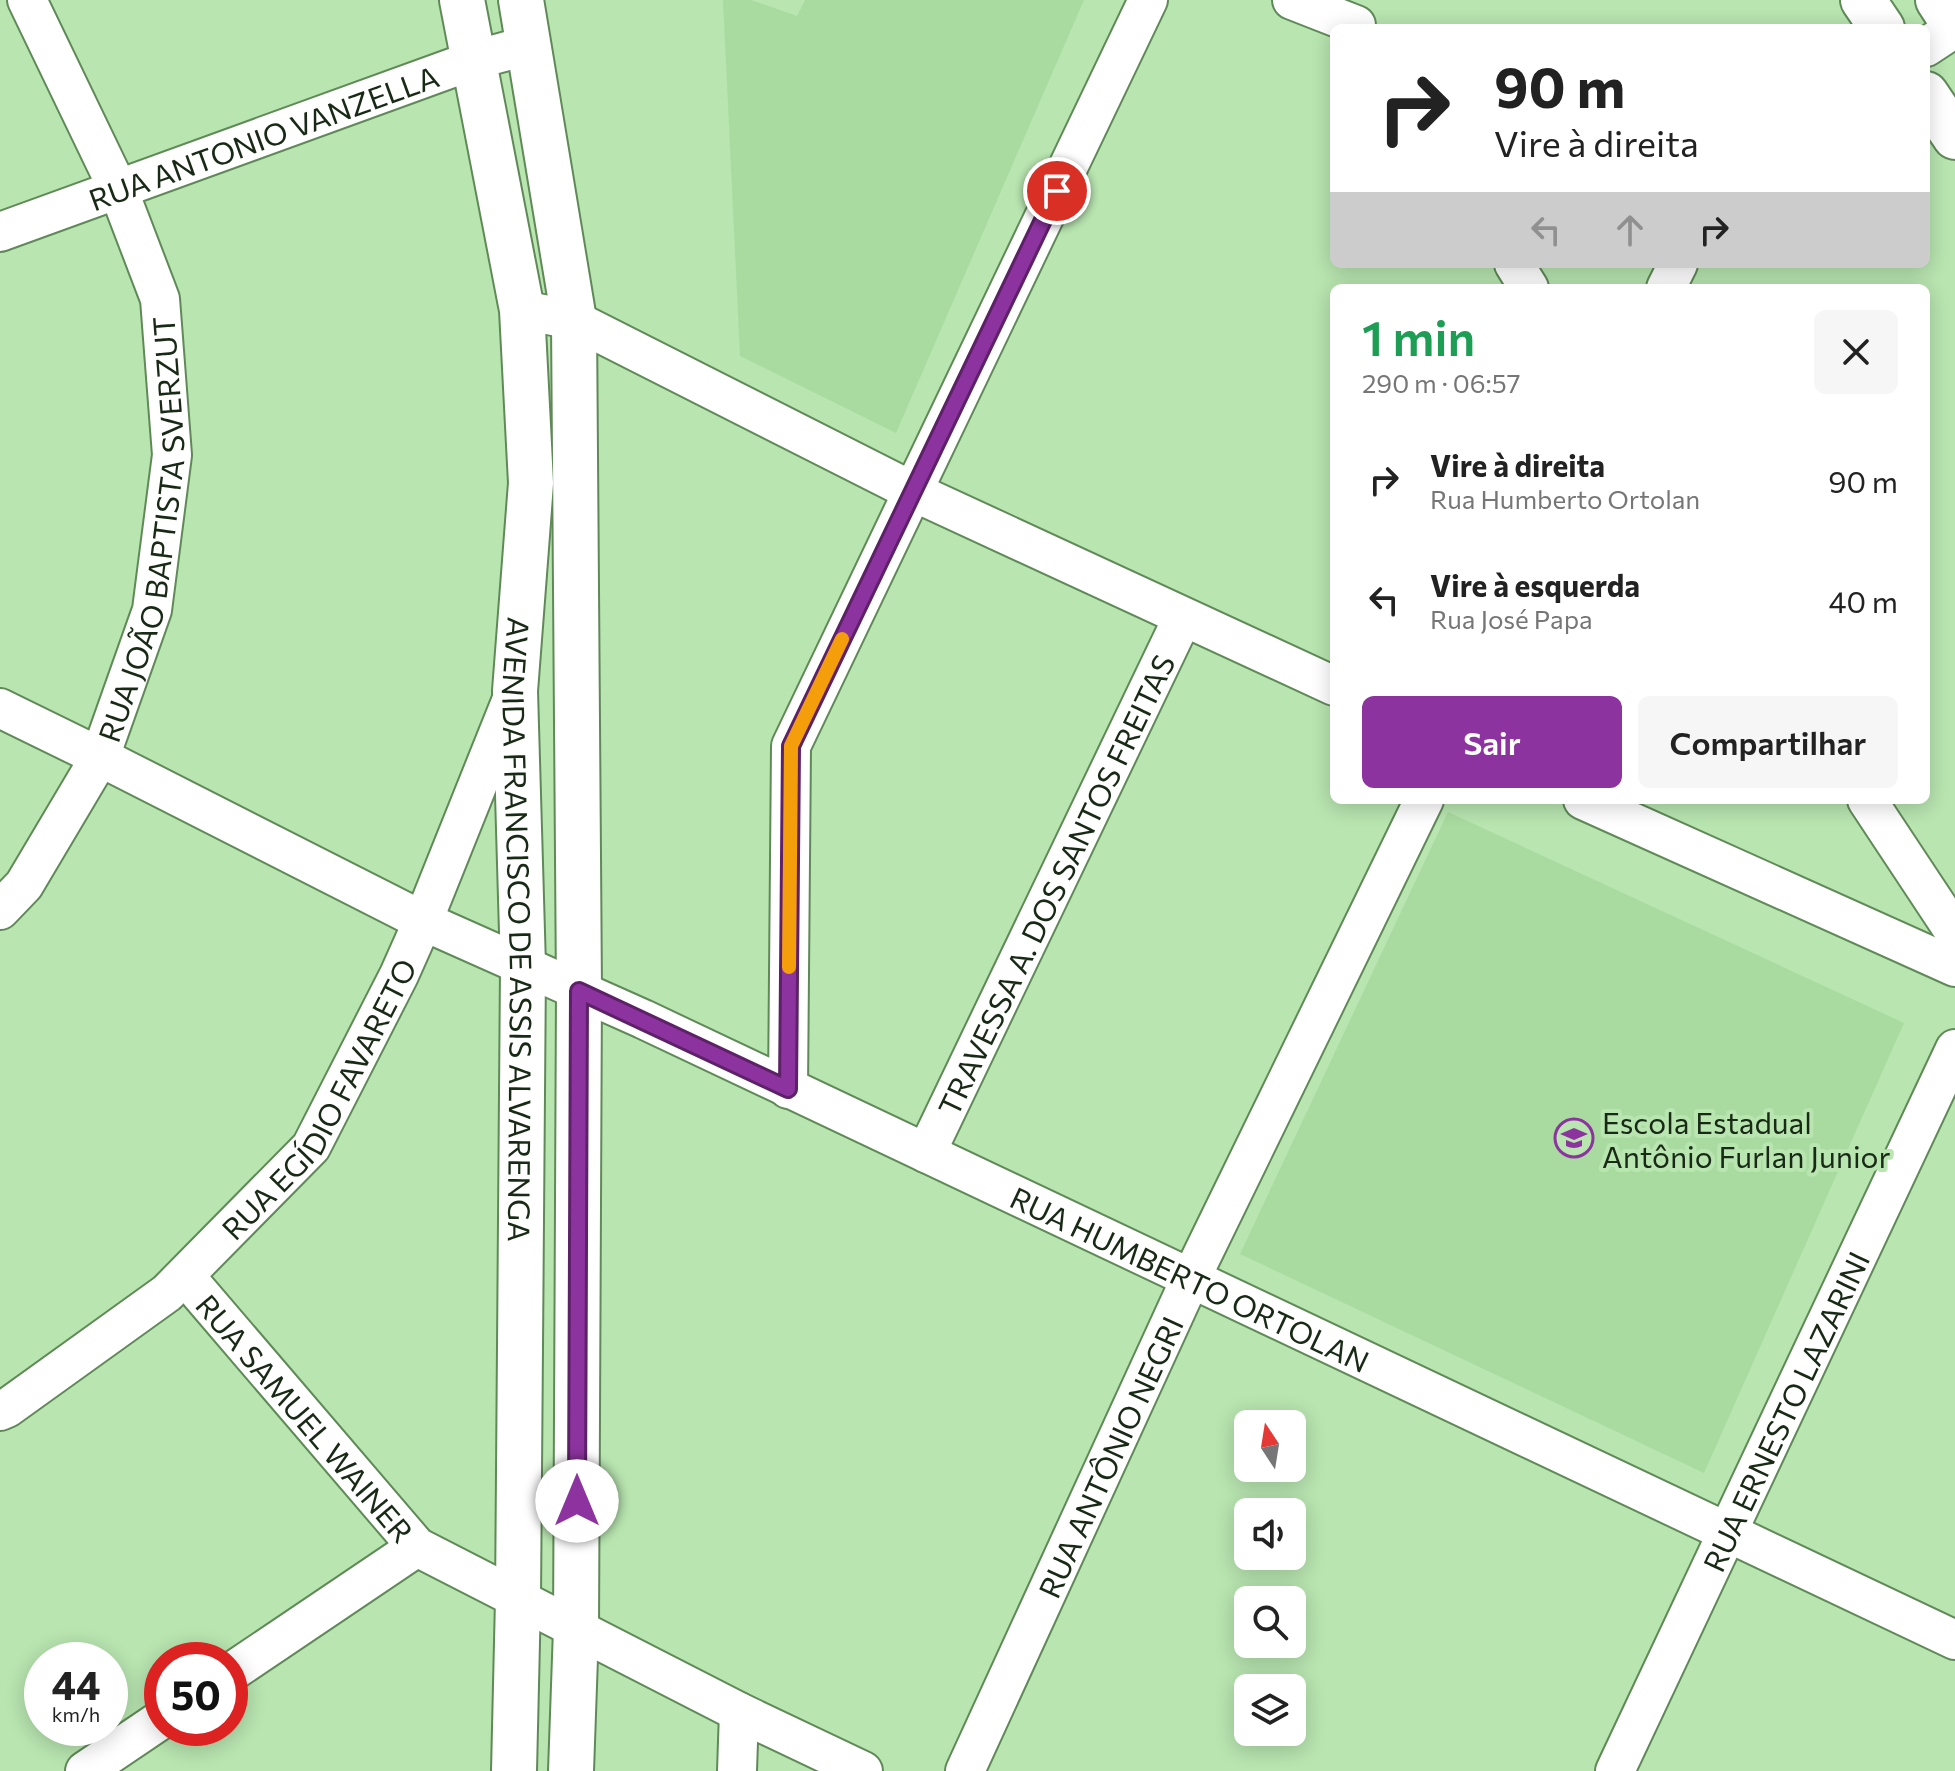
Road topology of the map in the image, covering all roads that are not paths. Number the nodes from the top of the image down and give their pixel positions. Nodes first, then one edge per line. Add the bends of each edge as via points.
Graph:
1 (27, 0) edge
2 (462, 0) edge
3 (521, 0) edge
4 (1148, 0) edge
5 (1292, 0) edge
6 (1863, 0) edge
7 (1938, 0) edge
8 (1351, 18) edge
9 (1879, 24) edge
10 (1955, 27) edge
11 (1930, 44) edge
12 (529, 45) junction
13 (474, 60) junction
14 (1930, 100) edge
15 (1955, 137) edge
16 (118, 189) junction
17 (0, 232) edge
18 (522, 310) junction
19 (574, 320) junction
20 (914, 492) junction
21 (1183, 617) junction
22 (1330, 684) edge
23 (515, 691) junction
24 (0, 708) edge
25 (100, 757) junction
26 (1422, 804) edge
27 (1592, 804) edge
28 (1870, 804) edge
29 (0, 910) edge
30 (423, 921) junction
31 (1955, 933) edge
32 (523, 967) junction
33 (1955, 967) edge
34 (579, 991) junction
35 (1955, 1049) edge
36 (788, 1089) junction
37 (926, 1153) junction
38 (185, 1276) junction
39 (1191, 1278) junction
40 (0, 1411) edge
41 (1726, 1531) junction
42 (417, 1547) junction
43 (518, 1599) junction
44 (576, 1629) junction
45 (1955, 1640) edge
46 (248, 1661) edge
47 (739, 1712) junction
48 (144, 1731) edge
49 (85, 1771) edge
50 (514, 1771) edge
51 (571, 1771) edge
52 (737, 1771) edge
53 (863, 1771) edge
54 (965, 1771) edge
55 (1615, 1771) edge

1 - 16 street, RUA JOÃO BAPTISTA SVERZUT
2 - 13 main road, AVENIDA FRANCISCO DE ASSIS ALVARENGA
3 - 12 main road, AVENIDA FRANCISCO DE ASSIS ALVARENGA
4 - 20 street
5 - 8 street
6 - 9 main road
7 - 10 main road
10 - 11 street
12 - 13 street, RUA ANTONIO VANZELLA
12 - 19 main road, AVENIDA FRANCISCO DE ASSIS ALVARENGA
13 - 16 street, RUA ANTONIO VANZELLA
13 - 18 main road, AVENIDA FRANCISCO DE ASSIS ALVARENGA
14 - 15 main road
16 - 17 street, RUA ANTONIO VANZELLA
16 - 25 street, RUA JOÃO BAPTISTA SVERZUT via 160,299 172,455 152,610
18 - 19 street
18 - 23 main road, AVENIDA FRANCISCO DE ASSIS ALVARENGA via 531,483
19 - 20 street
19 - 34 main road, AVENIDA FRANCISCO DE ASSIS ALVARENGA
20 - 21 street
20 - 36 street via 791,746
21 - 22 street
21 - 37 street, TRAVESSA A. DOS SANTOS FREITAS
23 - 30 street, RUA EGÍDIO FAVARETO
23 - 32 main road, AVENIDA FRANCISCO DE ASSIS ALVARENGA
24 - 25 street, RUA HUMBERTO ORTOLAN
25 - 29 street, RUA JOÃO BAPTISTA SVERZUT via 24,885
25 - 30 street, RUA HUMBERTO ORTOLAN
26 - 39 street, RUA ANTÔNIO NEGRI
27 - 33 street
28 - 31 street
30 - 32 street, RUA HUMBERTO ORTOLAN
30 - 38 street, RUA EGÍDIO FAVARETO via 311,1147
32 - 34 street, RUA HUMBERTO ORTOLAN
32 - 43 main road, AVENIDA FRANCISCO DE ASSIS ALVARENGA
34 - 36 street, RUA HUMBERTO ORTOLAN
34 - 44 main road, AVENIDA FRANCISCO DE ASSIS ALVARENGA
35 - 41 street, RUA ERNESTO LAZARINI
36 - 37 street, RUA HUMBERTO ORTOLAN
37 - 39 street, RUA HUMBERTO ORTOLAN
38 - 40 street, RUA EGÍDIO FAVARETO
38 - 42 street, RUA SAMUEL WAINER
39 - 41 street, RUA HUMBERTO ORTOLAN
39 - 54 street, RUA ANTÔNIO NEGRI
41 - 45 street, RUA HUMBERTO ORTOLAN
41 - 55 street, RUA ERNESTO LAZARINI
42 - 43 street, RUA SAMUEL WAINER
42 - 46 street
43 - 44 street, RUA SAMUEL WAINER
43 - 50 main road, AVENIDA FRANCISCO DE ASSIS ALVARENGA
44 - 47 street, RUA SAMUEL WAINER
44 - 51 main road, AVENIDA FRANCISCO DE ASSIS ALVARENGA
47 - 52 street
47 - 53 street, RUA SAMUEL WAINER
48 - 49 street

